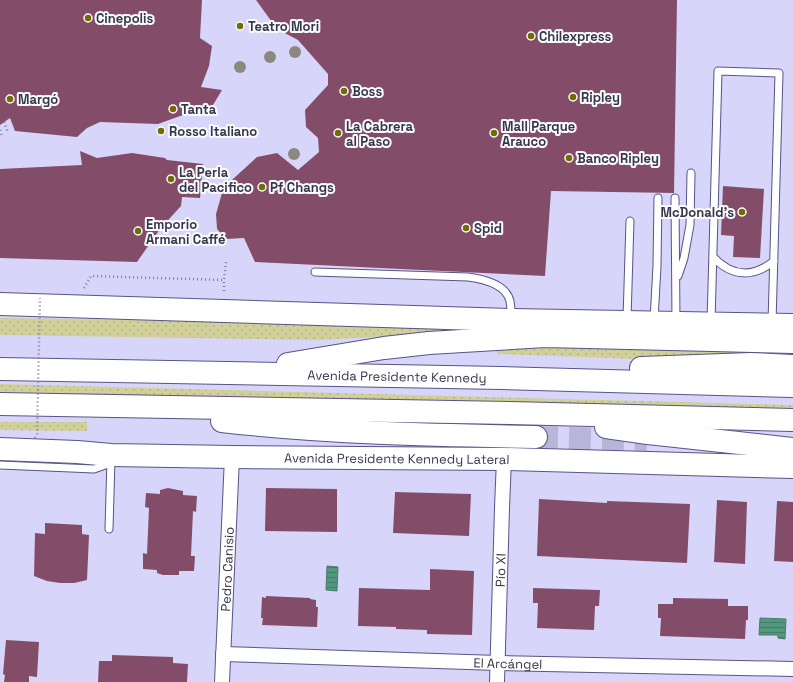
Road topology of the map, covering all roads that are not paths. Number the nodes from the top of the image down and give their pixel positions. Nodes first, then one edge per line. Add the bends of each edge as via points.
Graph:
1 (690, 173) dead end
2 (658, 198) dead end
3 (676, 198) dead end
4 (630, 221) dead end
5 (713, 257) junction
6 (774, 261) junction
7 (315, 272) dead end
8 (676, 282) junction
9 (0, 304) edge
10 (512, 320) junction
11 (627, 322) junction
12 (654, 323) junction
13 (676, 323) junction
14 (711, 324) junction
15 (782, 325) edge
16 (793, 342) edge
17 (793, 366) edge
18 (0, 370) edge
19 (235, 373) junction
20 (502, 378) junction
21 (793, 386) edge
22 (0, 404) edge
23 (120, 407) junction
24 (510, 413) junction
25 (793, 420) edge
26 (536, 437) tunnel mouth
27 (0, 449) edge
28 (793, 449) edge
29 (232, 457) junction
30 (111, 459) junction
31 (504, 459) junction
32 (0, 465) edge
33 (793, 467) edge
34 (109, 529) dead end
35 (223, 654) junction
36 (498, 662) junction
37 (793, 669) edge
38 (222, 682) edge
39 (497, 682) edge

1 - 8 lane via 690,225 684,258
2 - 12 lane
3 - 8 lane
4 - 11 lane
5 - 6 lane via 726,268 742,273 759,271
5 - 6 lane via 718,71 779,73
5 - 14 lane
6 - 15 lane
7 - 10 lane via 468,277 486,280 500,288 510,300
8 - 13 lane
9 - 10 main road
10 - 11 main road
11 - 12 main road
12 - 13 main road
13 - 14 main road
14 - 15 main road
16 - 19 main road via 545,336 469,340 384,348
17 - 20 main road via 751,364 621,369
18 - 19 main road, Avenida Presidente Kennedy
19 - 20 main road, Avenida Presidente Kennedy
20 - 21 main road, Avenida Presidente Kennedy
22 - 23 main road
23 - 24 main road
23 - 26 main road via 291,428
24 - 25 main road
24 - 28 main road via 648,433
27 - 30 main road, Avenida Presidente Kennedy Lateral via 77,452
29 - 30 main road, Avenida Presidente Kennedy Lateral
29 - 31 main road, Avenida Presidente Kennedy Lateral
29 - 35 street, Pedro Canisio
30 - 32 lane via 94,469
30 - 34 lane
31 - 33 main road, Avenida Presidente Kennedy Lateral
31 - 36 street, Pío XI
35 - 36 street, El Arcángel
35 - 38 street, Pedro Canisio
36 - 37 street, El Arcángel
36 - 39 street, Pío XI

